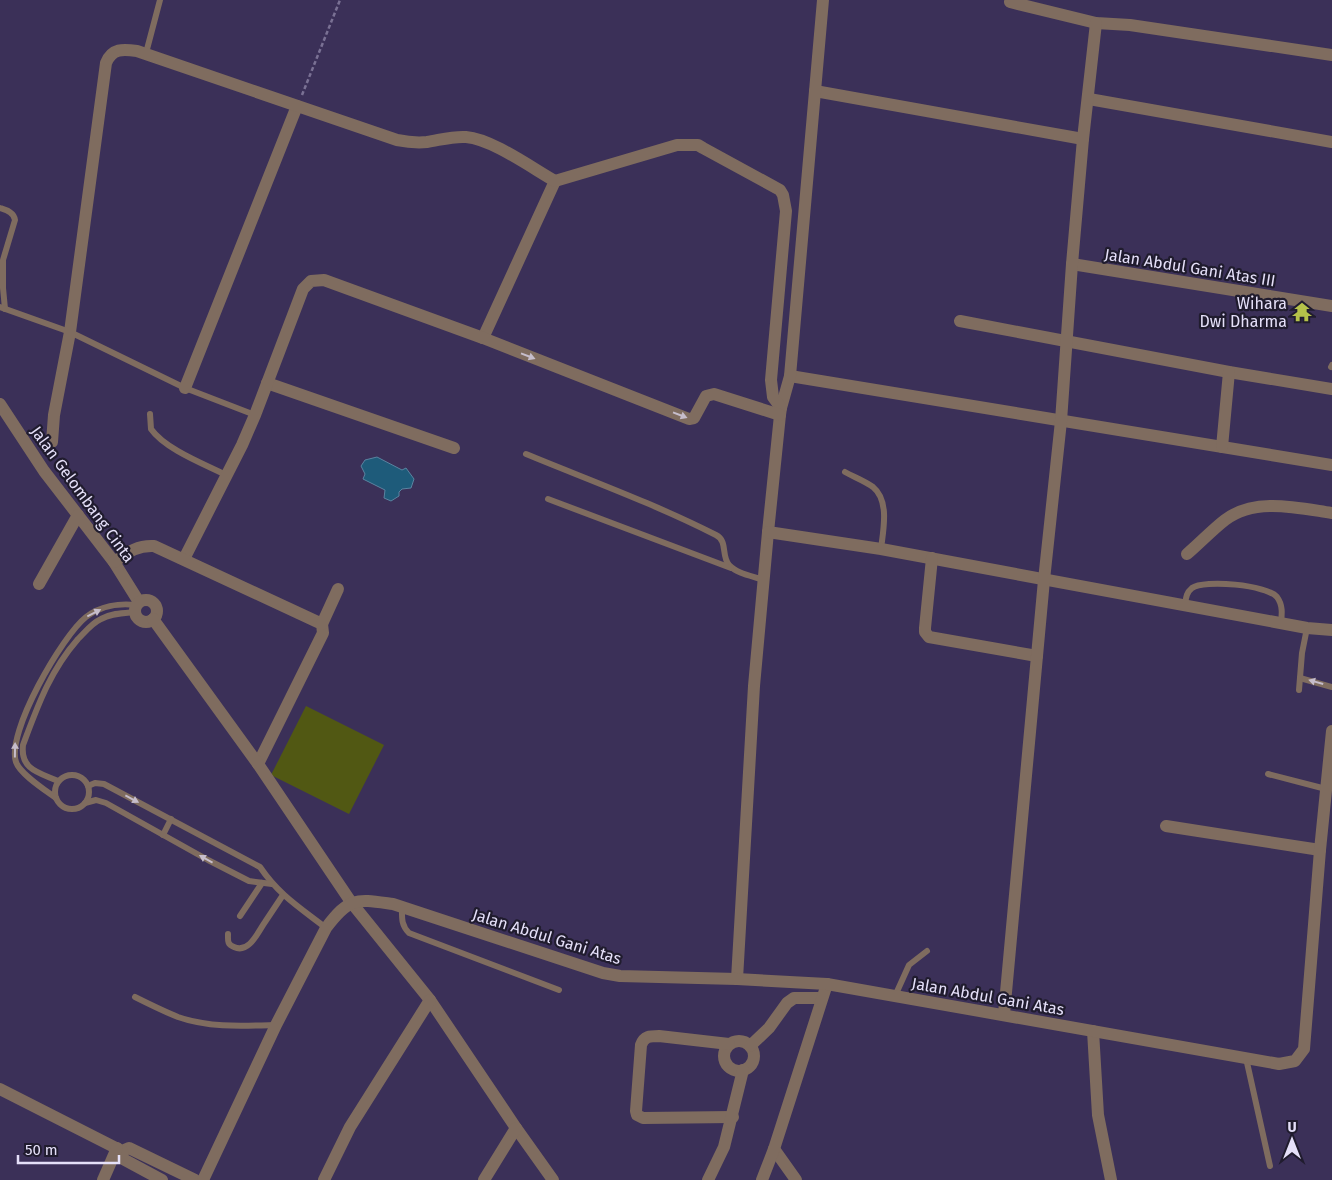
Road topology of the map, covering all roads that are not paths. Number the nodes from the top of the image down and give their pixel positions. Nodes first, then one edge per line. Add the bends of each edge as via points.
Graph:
1 (160, 0) edge
2 (823, 0) edge
3 (1010, 2) dead end
4 (1096, 23) junction
5 (146, 54) junction
6 (1332, 56) edge
7 (815, 91) junction
8 (1089, 99) junction
9 (297, 106) junction
10 (1083, 139) junction
11 (1332, 142) edge
12 (555, 181) junction
13 (0, 208) edge
14 (1072, 264) junction
15 (1332, 306) edge
16 (2, 308) edge
17 (960, 321) dead end
18 (70, 332) junction
19 (483, 338) junction
20 (1066, 340) junction
21 (1229, 372) junction
22 (790, 376) junction
23 (267, 383) junction
24 (185, 388) junction
25 (1332, 389) edge
26 (0, 404) edge
27 (780, 412) junction
28 (150, 414) dead end
29 (255, 415) junction
30 (1061, 421) junction
31 (52, 442) dead end
32 (1222, 447) junction
33 (454, 448) dead end
34 (526, 454) dead end
35 (1332, 465) edge
36 (845, 472) dead end
37 (226, 475) junction
38 (548, 499) dead end
39 (1332, 512) edge
40 (78, 515) junction
41 (768, 532) junction
42 (881, 549) junction
43 (1187, 554) dead end
44 (932, 558) junction
45 (184, 559) junction
46 (114, 562) junction
47 (737, 571) junction
48 (764, 580) junction
49 (1044, 580) junction
50 (39, 584) dead end
51 (338, 589) dead end
52 (1185, 605) junction
53 (137, 607) junction
54 (153, 619) junction
55 (1281, 623) junction
56 (322, 624) junction
57 (1307, 628) junction
58 (1332, 630) edge
59 (1037, 656) junction
60 (1300, 678) junction
61 (46, 679) junction
62 (1332, 687) edge
63 (1299, 690) dead end
64 (1332, 731) edge
65 (258, 764) junction
66 (1268, 774) dead end
67 (58, 781) junction
68 (88, 786) junction
69 (1326, 789) junction
70 (56, 798) junction
71 (85, 803) junction
72 (171, 819) junction
73 (1166, 826) dead end
74 (163, 835) junction
75 (1320, 850) junction
76 (262, 883) junction
77 (272, 884) junction
78 (283, 896) junction
79 (351, 902) junction
80 (402, 907) junction
81 (240, 916) dead end
82 (326, 928) junction
83 (228, 934) dead end
84 (927, 951) dead end
85 (737, 978) junction
86 (827, 984) junction
87 (559, 990) dead end
88 (895, 996) junction
89 (135, 997) dead end
90 (822, 998) junction
91 (430, 1000) junction
92 (1004, 1014) junction
93 (276, 1026) junction
94 (1093, 1031) junction
95 (729, 1044) junction
96 (750, 1046) junction
97 (1246, 1058) junction
98 (743, 1070) junction
99 (0, 1089) edge
100 (733, 1117) junction
101 (516, 1128) junction
102 (774, 1149) junction
103 (120, 1150) junction
104 (1270, 1166) dead end
105 (104, 1180) edge
106 (162, 1180) edge
107 (195, 1180) edge
108 (203, 1180) edge
109 (324, 1180) edge
110 (484, 1180) edge
111 (553, 1180) edge
112 (708, 1180) edge
113 (762, 1180) edge
114 (796, 1180) edge
115 (1111, 1180) edge

1 - 5 lane
2 - 7 street
3 - 4 street
4 - 6 street via 1130,25
4 - 8 street
5 - 9 street
5 - 18 street via 117,50 106,63
7 - 10 street
7 - 22 street
8 - 10 street
8 - 11 street
9 - 12 street via 397,140 428,142 466,137 477,140
9 - 24 street
10 - 14 street
12 - 19 street
12 - 27 street via 677,145 690,145 703,148 780,190 786,211 771,380 773,397
13 - 16 lane via 14,215 15,220 3,260
14 - 15 street, Jalan Abdul Gani Atas III
14 - 20 street
16 - 18 lane
17 - 20 street
18 - 24 lane
18 - 31 street via 54,414
19 - 23 street via 324,280 315,280 303,289
19 -> 27 street via 689,419 694,418 706,396 714,394
20 - 21 street
20 - 30 street
21 - 25 street
21 - 32 street
22 - 27 street
22 - 30 street
23 - 29 street
23 - 33 street
24 - 29 lane
26 - 40 street, Jalan Gelombang Cinta via 44,471
27 - 41 street
28 - 37 lane via 150,429 159,438
29 - 37 street
30 - 32 street
30 - 49 street
32 - 35 street
34 - 47 lane via 719,536 728,562
36 - 42 lane via 874,488 882,498
37 - 45 street
38 - 47 lane
39 - 43 street via 1257,506 1243,510 1226,519
40 - 46 street, Jalan Gelombang Cinta
40 - 50 street
41 - 42 street
41 - 48 street
42 - 44 street
44 - 49 street
44 - 59 street via 925,628 929,637
45 - 46 street via 145,545
45 - 56 street
46 - 53 street, Jalan Gelombang Cinta
47 - 48 lane
48 - 85 street via 754,686
49 - 52 street
49 - 59 street
51 - 56 street
52 - 55 street
52 - 55 lane via 1187,594 1200,584 1259,588 1278,598 1282,608
53 - 54 street via 136,616 142,621
53 - 54 street via 149,600 155,604 157,611
53 - 61 lane via 93,623
54 - 65 street
55 - 57 street
56 - 65 street via 323,633
57 - 58 street
57 - 60 lane
59 - 92 street
62 -> 60 lane
60 - 63 lane
61 - 67 lane via 22,752 27,766
70 -> 61 lane via 18,768 15,760 15,742
64 - 69 street, Jalan Abdul Gani Atas
65 - 79 street
66 - 69 lane
67 - 68 lane via 75,775
67 - 70 lane
68 - 71 lane
68 -> 72 lane via 104,784
69 - 75 street, Jalan Abdul Gani Atas
70 - 71 lane via 63,807 75,808
71 - 74 lane via 106,802
72 - 74 lane
72 - 77 lane via 260,866
73 - 75 street
76 -> 74 lane via 249,881
75 - 97 street, Jalan Abdul Gani Atas via 1304,1049 1295,1061 1287,1064
76 - 77 lane
76 - 81 lane
77 - 78 lane
78 - 82 lane
78 - 83 lane via 255,939 246,947 237,949 230,946
79 - 80 street, Jalan Abdul Gani Atas via 364,900
79 - 82 street
79 - 91 street
80 - 85 street, Jalan Abdul Gani Atas via 603,973 636,978
80 - 87 lane via 402,922 409,933
82 - 93 street
84 - 88 lane via 909,965
85 - 86 street, Jalan Abdul Gani Atas
86 - 88 street, Jalan Abdul Gani Atas
86 - 90 street
88 - 92 street, Jalan Abdul Gani Atas
89 - 93 lane via 178,1017 201,1023
90 - 96 street via 794,998
90 - 102 street
91 - 101 street
91 - 109 street via 350,1127
92 - 94 street, Jalan Abdul Gani Atas
93 - 108 street
94 - 97 street, Jalan Abdul Gani Atas
94 - 115 street via 1098,1115
95 - 96 street via 740,1041
95 - 98 street via 724,1060 732,1069
95 - 100 street via 659,1036 645,1038 641,1045 636,1111 643,1118
96 - 98 street via 752,1063
97 - 104 lane
98 - 100 street
99 - 103 street
100 - 112 street via 724,1147
101 - 110 street
101 - 111 street
102 - 113 street
102 - 114 street
103 - 105 street
103 - 106 street via 123,1159
103 - 107 street via 130,1148

